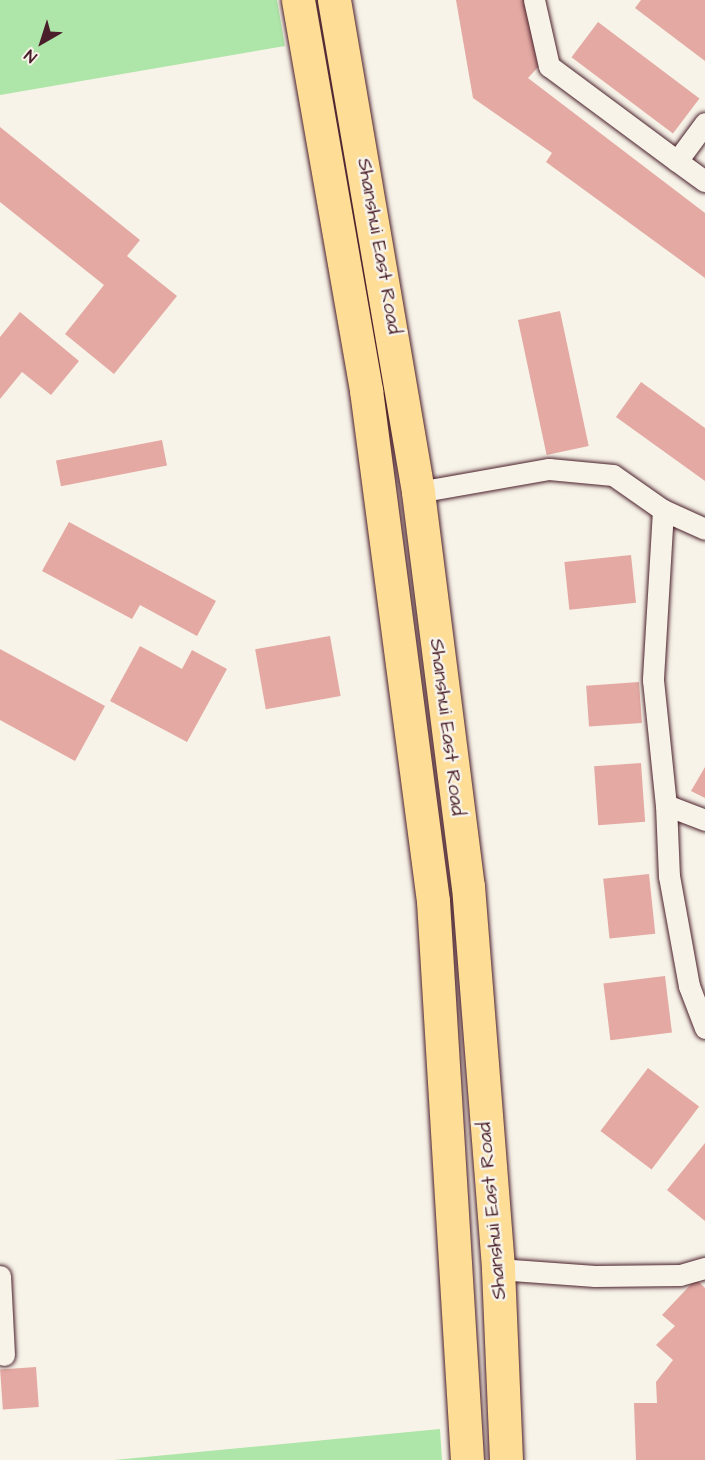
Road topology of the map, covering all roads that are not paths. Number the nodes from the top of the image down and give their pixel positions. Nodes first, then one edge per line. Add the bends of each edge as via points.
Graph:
1 (298, 0) edge
2 (334, 0) edge
3 (534, 0) edge
4 (705, 123) edge
5 (677, 160) junction
6 (705, 182) edge
7 (418, 492) junction
8 (663, 510) junction
9 (705, 529) edge
10 (666, 805) junction
11 (705, 820) edge
12 (705, 1028) edge
13 (705, 1268) edge
14 (498, 1269) junction
15 (0, 1276) edge
16 (4, 1355) dead end
17 (467, 1460) edge
18 (506, 1460) edge

1 - 17 highway, Shanshui East Road via 366,390 433,901
2 - 7 highway, Shanshui East Road
3 - 5 street via 549,66
4 - 5 street
5 - 6 street
7 - 8 street via 549,469 613,476
7 - 14 highway, Shanshui East Road via 468,886
8 - 9 street
8 - 10 street via 653,680
10 - 11 street
10 - 12 street via 669,876 689,986
13 - 14 street via 680,1275 595,1276
14 - 18 highway, Shanshui East Road
15 - 16 street

